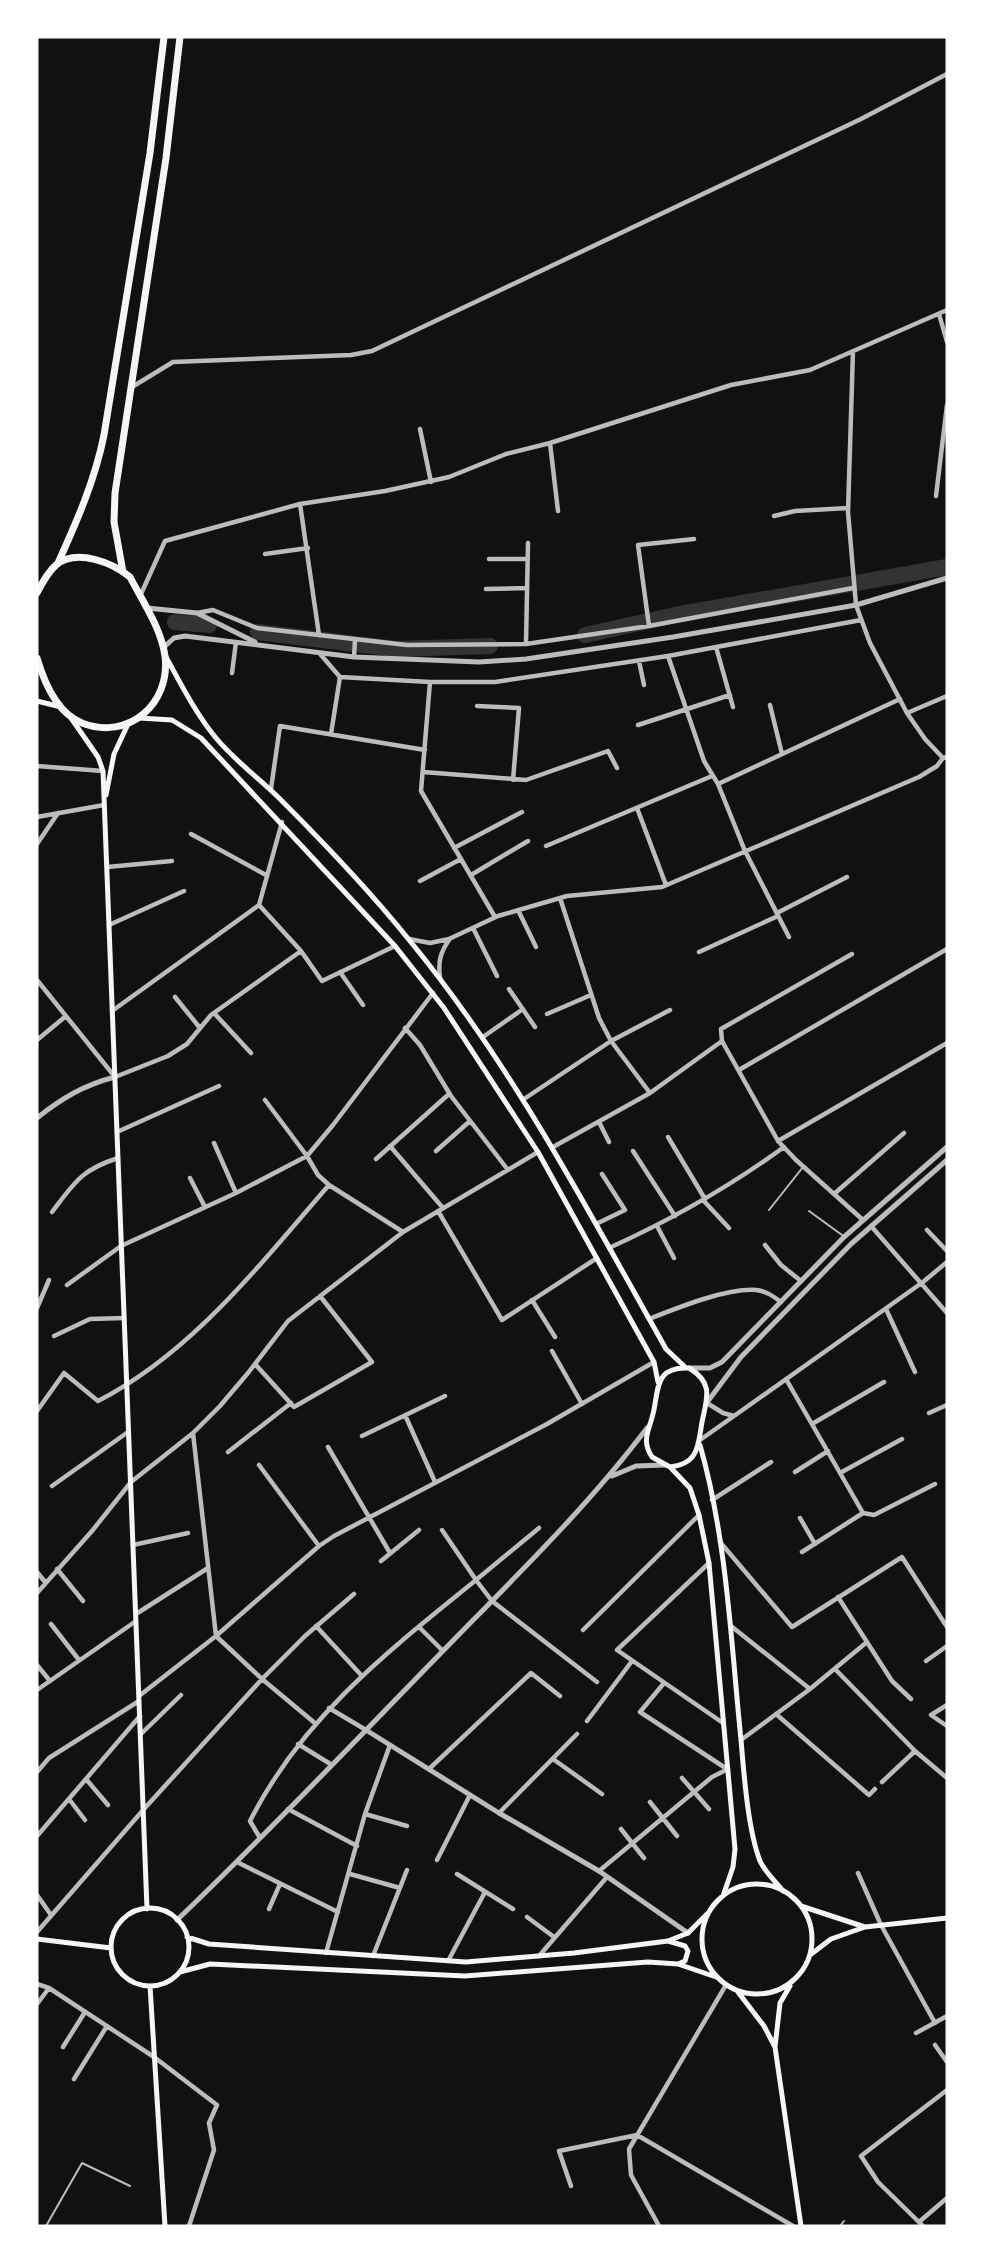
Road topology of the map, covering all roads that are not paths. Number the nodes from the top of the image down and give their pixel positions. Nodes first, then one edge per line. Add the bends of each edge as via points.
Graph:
1 (163, 37) edge
2 (180, 37) edge
3 (947, 74) edge
4 (947, 310) edge
5 (939, 314) junction
6 (947, 342) edge
7 (853, 350) junction
8 (132, 387) junction
9 (947, 405) edge
10 (420, 429) dead end
11 (550, 443) junction
12 (431, 482) junction
13 (936, 496) dead end
14 (300, 503) junction
15 (848, 508) junction
16 (558, 511) dead end
17 (774, 516) dead end
18 (694, 539) dead end
19 (528, 543) dead end
20 (308, 548) junction
21 (265, 554) dead end
22 (489, 559) dead end
23 (528, 559) junction
24 (58, 563) junction
25 (123, 572) junction
26 (947, 578) edge
27 (527, 588) junction
28 (853, 588) junction
29 (486, 589) dead end
30 (37, 593) edge
31 (140, 596) junction
32 (856, 605) junction
33 (146, 608) junction
34 (197, 613) junction
35 (861, 620) junction
36 (649, 626) junction
37 (319, 635) junction
38 (355, 640) junction
39 (236, 642) junction
40 (526, 644) junction
41 (261, 645) junction
42 (716, 647) junction
43 (164, 652) junction
44 (321, 655) junction
45 (668, 656) junction
46 (354, 657) junction
47 (37, 658) edge
48 (639, 661) junction
49 (232, 673) dead end
50 (340, 677) junction
51 (430, 682) junction
52 (645, 685) dead end
53 (730, 695) junction
54 (947, 696) edge
55 (900, 699) junction
56 (37, 701) edge
57 (770, 705) dead end
58 (477, 706) dead end
59 (61, 707) junction
60 (733, 707) dead end
61 (687, 709) junction
62 (907, 713) junction
63 (68, 714) junction
64 (138, 718) junction
65 (129, 722) junction
66 (638, 725) dead end
67 (331, 734) junction
68 (425, 750) junction
69 (782, 754) junction
70 (945, 758) edge
71 (37, 766) edge
72 (617, 768) dead end
73 (103, 771) junction
74 (423, 772) junction
75 (712, 776) junction
76 (513, 780) junction
77 (718, 784) junction
78 (271, 789) junction
79 (104, 805) junction
80 (637, 808) junction
81 (59, 812) junction
82 (522, 812) dead end
83 (37, 817) edge
84 (282, 822) junction
85 (191, 834) dead end
86 (528, 841) dead end
87 (37, 844) edge
88 (546, 846) dead end
89 (454, 848) junction
90 (745, 851) junction
91 (461, 859) junction
92 (172, 861) dead end
93 (106, 867) junction
94 (266, 875) junction
95 (471, 875) junction
96 (847, 877) dead end
97 (420, 881) dead end
98 (666, 885) junction
99 (184, 891) dead end
100 (560, 898) junction
101 (259, 905) junction
102 (518, 910) junction
103 (777, 915) junction
104 (495, 917) junction
105 (109, 925) junction
106 (472, 928) junction
107 (789, 937) dead end
108 (410, 939) junction
109 (449, 939) junction
110 (395, 946) junction
111 (536, 947) dead end
112 (947, 949) edge
113 (301, 951) junction
114 (699, 952) dead end
115 (852, 954) dead end
116 (341, 972) junction
117 (497, 976) dead end
118 (440, 978) junction
119 (37, 980) edge
120 (509, 989) dead end
121 (433, 993) junction
122 (591, 995) junction
123 (174, 997) dead end
124 (456, 1000) junction
125 (363, 1005) dead end
126 (444, 1008) junction
127 (523, 1009) junction
128 (670, 1010) dead end
129 (112, 1011) junction
130 (214, 1013) junction
131 (547, 1014) dead end
132 (66, 1016) junction
133 (535, 1027) dead end
134 (200, 1028) junction
135 (405, 1028) junction
136 (483, 1037) junction
137 (37, 1040) edge
138 (611, 1041) junction
139 (722, 1041) junction
140 (947, 1043) edge
141 (251, 1053) dead end
142 (739, 1070) junction
143 (115, 1077) junction
144 (219, 1086) dead end
145 (650, 1093) junction
146 (449, 1094) junction
147 (524, 1099) junction
148 (265, 1100) dead end
149 (37, 1118) edge
150 (470, 1121) junction
151 (599, 1122) junction
152 (117, 1132) junction
153 (904, 1133) dead end
154 (668, 1137) dead end
155 (778, 1141) junction
156 (610, 1142) dead end
157 (214, 1143) dead end
158 (390, 1146) junction
159 (552, 1147) junction
160 (784, 1147) junction
161 (947, 1147) edge
162 (436, 1151) dead end
163 (633, 1151) dead end
164 (538, 1152) junction
165 (307, 1156) junction
166 (118, 1158) junction
167 (376, 1159) dead end
168 (947, 1160) edge
169 (803, 1167) junction
170 (508, 1170) junction
171 (602, 1174) dead end
172 (190, 1178) dead end
173 (329, 1185) junction
174 (236, 1193) junction
175 (834, 1194) junction
176 (704, 1199) junction
177 (205, 1207) junction
178 (440, 1210) junction
179 (769, 1210) dead end
180 (809, 1211) dead end
181 (52, 1212) dead end
182 (675, 1216) junction
183 (863, 1220) junction
184 (596, 1224) junction
185 (657, 1226) junction
186 (871, 1226) junction
187 (729, 1228) dead end
188 (927, 1230) dead end
189 (403, 1231) junction
190 (844, 1237) junction
191 (765, 1245) dead end
192 (121, 1246) junction
193 (609, 1248) junction
194 (947, 1251) edge
195 (597, 1258) junction
196 (674, 1258) dead end
197 (947, 1262) edge
198 (49, 1280) dead end
199 (801, 1282) junction
200 (923, 1282) junction
201 (67, 1285) dead end
202 (320, 1296) junction
203 (532, 1300) junction
204 (780, 1302) junction
205 (37, 1308) edge
206 (886, 1309) junction
207 (947, 1312) edge
208 (124, 1318) junction
209 (649, 1320) junction
210 (54, 1336) dead end
211 (555, 1337) dead end
212 (552, 1352) dead end
213 (654, 1362) junction
214 (255, 1364) junction
215 (687, 1368) junction
216 (915, 1372) dead end
217 (786, 1379) junction
218 (658, 1382) junction
219 (884, 1382) dead end
220 (127, 1386) junction
221 (445, 1396) dead end
222 (708, 1402) junction
223 (290, 1403) junction
224 (582, 1404) junction
225 (947, 1405) edge
226 (37, 1411) edge
227 (929, 1413) dead end
228 (405, 1415) junction
229 (734, 1416) junction
230 (812, 1424) junction
231 (647, 1428) junction
232 (129, 1432) junction
233 (193, 1433) junction
234 (362, 1436) dead end
235 (902, 1439) dead end
236 (700, 1442) junction
237 (328, 1447) dead end
238 (828, 1451) junction
239 (228, 1452) dead end
240 (771, 1462) dead end
241 (259, 1465) dead end
242 (668, 1466) junction
243 (795, 1472) dead end
244 (840, 1473) junction
245 (609, 1477) junction
246 (131, 1482) junction
247 (435, 1482) junction
248 (934, 1484) dead end
249 (52, 1486) dead end
250 (712, 1500) junction
251 (863, 1513) junction
252 (699, 1515) junction
253 (368, 1517) junction
254 (800, 1518) dead end
255 (539, 1528) dead end
256 (419, 1530) dead end
257 (442, 1530) dead end
258 (188, 1533) dead end
259 (719, 1541) junction
260 (815, 1544) junction
261 (133, 1545) junction
262 (319, 1546) junction
263 (802, 1552) dead end
264 (390, 1553) junction
265 (381, 1561) dead end
266 (709, 1563) junction
267 (208, 1568) junction
268 (57, 1569) junction
269 (37, 1572) edge
270 (476, 1580) junction
271 (45, 1582) junction
272 (37, 1593) edge
273 (354, 1594) dead end
274 (838, 1597) junction
275 (83, 1601) dead end
276 (492, 1601) junction
277 (136, 1617) junction
278 (51, 1624) dead end
279 (730, 1625) junction
280 (316, 1626) junction
281 (419, 1626) junction
282 (947, 1627) edge
283 (583, 1630) dead end
284 (216, 1636) junction
285 (867, 1642) junction
286 (947, 1646) edge
287 (443, 1651) junction
288 (79, 1660) junction
289 (632, 1661) junction
290 (926, 1661) dead end
291 (37, 1665) edge
292 (835, 1669) junction
293 (362, 1676) junction
294 (262, 1679) junction
295 (50, 1681) junction
296 (597, 1682) dead end
297 (664, 1683) junction
298 (810, 1689) junction
299 (37, 1690) edge
300 (181, 1695) dead end
301 (560, 1696) dead end
302 (139, 1699) junction
303 (911, 1699) dead end
304 (947, 1705) edge
305 (329, 1708) junction
306 (776, 1714) junction
307 (140, 1716) junction
308 (587, 1721) dead end
309 (723, 1723) junction
310 (316, 1724) junction
311 (947, 1726) edge
312 (366, 1730) junction
313 (141, 1734) junction
314 (577, 1734) dead end
315 (741, 1740) junction
316 (298, 1744) junction
317 (390, 1745) junction
318 (915, 1751) junction
319 (553, 1759) junction
320 (332, 1765) junction
321 (429, 1769) junction
322 (728, 1769) junction
323 (37, 1772) edge
324 (681, 1778) dead end
325 (947, 1778) edge
326 (86, 1779) junction
327 (882, 1782) dead end
328 (875, 1789) dead end
329 (693, 1792) junction
330 (602, 1794) dead end
331 (470, 1795) junction
332 (69, 1799) junction
333 (650, 1802) dead end
334 (108, 1805) dead end
335 (144, 1809) junction
336 (288, 1809) junction
337 (709, 1809) dead end
338 (499, 1813) junction
339 (365, 1814) junction
340 (662, 1818) junction
341 (85, 1820) dead end
342 (407, 1826) dead end
343 (621, 1829) dead end
344 (37, 1836) edge
345 (677, 1836) dead end
346 (260, 1838) junction
347 (632, 1843) junction
348 (356, 1846) junction
349 (644, 1858) dead end
350 (437, 1860) dead end
351 (237, 1862) junction
352 (407, 1870) dead end
353 (598, 1871) junction
354 (858, 1872) dead end
355 (349, 1874) junction
356 (457, 1874) dead end
357 (607, 1877) junction
358 (281, 1884) junction
359 (400, 1888) junction
360 (783, 1891) junction
361 (485, 1892) junction
362 (37, 1895) edge
363 (723, 1896) junction
364 (801, 1906) junction
365 (148, 1909) junction
366 (269, 1909) dead end
367 (513, 1909) dead end
368 (338, 1912) junction
369 (707, 1914) junction
370 (51, 1915) junction
371 (527, 1917) dead end
372 (947, 1918) edge
373 (177, 1920) junction
374 (881, 1925) junction
375 (865, 1927) junction
376 (37, 1932) edge
377 (688, 1933) junction
378 (187, 1937) junction
379 (555, 1937) junction
380 (37, 1939) edge
381 (668, 1941) junction
382 (111, 1948) junction
383 (326, 1953) junction
384 (810, 1955) junction
385 (373, 1956) junction
386 (538, 1957) junction
387 (448, 1961) junction
388 (678, 1964) junction
389 (180, 1972) junction
390 (716, 1977) junction
391 (791, 1983) junction
392 (37, 1984) edge
393 (150, 1986) junction
394 (726, 1986) junction
395 (49, 1988) junction
396 (738, 1992) junction
397 (37, 2004) edge
398 (85, 2012) junction
399 (947, 2016) edge
400 (935, 2023) junction
401 (107, 2026) junction
402 (916, 2033) dead end
403 (935, 2045) dead end
404 (775, 2047) junction
405 (63, 2048) dead end
406 (154, 2057) junction
407 (947, 2062) edge
408 (74, 2079) dead end
409 (947, 2090) edge
410 (637, 2135) junction
411 (130, 2186) dead end
412 (571, 2186) dead end
413 (947, 2198) edge
414 (844, 2221) dead end
415 (921, 2224) edge
416 (46, 2226) edge
417 (165, 2226) edge
418 (189, 2226) edge
419 (659, 2226) edge
420 (793, 2226) edge
421 (802, 2226) edge
422 (840, 2226) edge

1 - 24 highway via 150,153 99,462
2 - 8 highway
3 - 8 street via 372,351 173,362
4 - 5 street
5 - 6 street
5 - 7 street
7 - 11 street via 810,370 731,385
7 - 15 street
8 - 25 highway via 114,507
9 - 13 street
10 - 12 street
11 - 12 street
11 - 16 street
12 - 14 street
14 - 20 street
14 - 31 street via 165,541
15 - 17 street
15 - 28 street
18 - 36 street via 638,545
19 - 23 street
20 - 21 street
20 - 37 street
22 - 23 street
23 - 27 street
24 - 25 highway via 95,558
24 - 30 highway
25 - 31 highway
26 - 32 street
27 - 29 street
27 - 40 street
28 - 32 street
28 - 36 street
31 - 33 highway
32 - 35 street
32 - 46 street via 526,659 479,662
33 - 34 street
33 - 43 highway
34 - 37 street via 213,610 257,628
34 - 41 street
35 - 42 street
35 - 55 street
36 - 40 street
37 - 38 street
38 - 40 street via 407,645
38 - 46 street
39 - 41 street
39 - 43 street via 185,636 174,638
39 - 49 street
41 - 44 street
42 - 45 street
42 - 53 street
43 - 64 highway via 166,681 161,694
43 - 78 main road via 218,740
44 - 46 street
44 - 50 street
45 - 48 street
45 - 61 street
47 - 59 highway
48 - 51 street via 495,682
48 - 52 street
50 - 51 street
50 - 67 street
51 - 68 street
53 - 60 street
53 - 61 street
54 - 62 street
55 - 62 street
55 - 69 street
56 - 59 main road
57 - 69 street
58 - 76 street via 519,708
59 - 63 highway
61 - 66 street
61 - 75 street
62 - 70 street
63 - 65 highway via 101,727
63 - 73 main road
64 - 65 highway
64 - 84 main road via 172,720 201,738
65 - 79 main road via 114,754
67 - 68 street
67 - 78 street via 280,726
68 - 74 street
69 - 77 street
70 - 90 street via 919,777
71 - 73 street
72 - 76 street via 608,751 526,780
73 - 79 main road
74 - 76 street
74 - 89 street via 421,791
75 - 77 street
75 - 80 street
77 - 90 street
78 - 108 main road
79 - 81 street
79 - 93 main road
80 - 88 street
80 - 98 street
81 - 83 street
81 - 87 street
82 - 89 street
84 - 94 street
84 - 110 main road
85 - 94 street
86 - 95 street
89 - 91 street
90 - 98 street
90 - 103 street
91 - 95 street
91 - 97 street
92 - 93 street
93 - 105 main road
94 - 101 street
95 - 104 street
96 - 103 street
98 - 100 street
99 - 105 street
100 - 102 street
100 - 122 street
101 - 113 street
101 - 129 street
102 - 104 street
102 - 111 street
103 - 107 street
103 - 114 street
104 - 106 street
105 - 129 main road
106 - 109 street
106 - 117 street
108 - 109 street via 430,943
108 - 118 main road
109 - 118 street via 438,962
110 - 116 street
110 - 121 main road
112 - 142 street
113 - 116 street via 322,981
113 - 130 street
115 - 139 street via 721,1029
116 - 125 street
118 - 124 main road
119 - 132 street
120 - 127 street
121 - 126 main road
121 - 135 street
122 - 131 street
122 - 138 street
123 - 134 street
124 - 126 main road
124 - 136 main road
126 - 164 main road
127 - 133 street
127 - 136 street
128 - 138 street
129 - 143 main road
130 - 134 street
130 - 141 street
132 - 137 street
132 - 143 street
134 - 143 street via 168,1056
135 - 146 street
135 - 165 street
136 - 147 main road
138 - 145 street
138 - 147 street
139 - 142 street
139 - 145 street
140 - 155 street
142 - 155 street
143 - 149 street via 75,1090
143 - 152 main road
144 - 152 street
145 - 151 street
146 - 150 street
146 - 158 street
147 - 159 main road
148 - 165 street
150 - 162 street
150 - 170 street
151 - 156 street
151 - 159 street
152 - 166 main road
153 - 175 street
154 - 176 street
155 - 160 street
157 - 174 street
158 - 167 street
158 - 178 street
159 - 184 main road
160 - 169 street
160 - 176 street
161 - 183 street
163 - 182 street
164 - 170 street
164 - 195 main road
165 - 173 street
165 - 174 street
166 - 181 street via 78,1177
166 - 192 main road
168 - 186 street
169 - 175 street
169 - 179 lane
170 - 178 street
171 - 184 street via 625,1210
172 - 177 street
173 - 189 street
173 - 220 street via 218,1311
174 - 177 street
175 - 183 street
176 - 182 street
176 - 187 street
177 - 192 street
178 - 189 street
178 - 203 street via 502,1320
180 - 190 lane
182 - 185 street
183 - 190 street
184 - 193 main road
185 - 193 street
185 - 196 street
186 - 200 street
186 - 222 street via 741,1357
188 - 194 street
189 - 202 street
190 - 199 street
191 - 199 street
192 - 201 street
192 - 208 main road
193 - 209 main road
195 - 203 street
195 - 213 main road
197 - 200 street
198 - 205 street
199 - 204 street
200 - 206 street
200 - 207 street
202 - 214 street via 288,1321
202 - 223 street via 372,1362 294,1407
203 - 211 street
204 - 209 street via 768,1293 747,1291 683,1305
204 - 215 street via 722,1362 710,1368
206 - 216 street
206 - 217 street
208 - 210 street via 90,1319
208 - 220 main road
209 - 215 main road via 666,1349
212 - 224 street
213 - 218 main road
213 - 224 street
214 - 223 street
214 - 233 street
215 - 218 main road via 668,1371
215 - 222 main road via 706,1387
217 - 229 street
217 - 230 street
218 - 231 main road
219 - 230 street
220 - 226 street via 98,1401 64,1373
220 - 232 main road
221 - 228 street
222 - 229 street
222 - 236 main road
223 - 239 street
224 - 247 street
225 - 227 street
228 - 234 street
228 - 247 street
229 - 236 street
230 - 238 street
231 - 242 main road via 650,1454
231 - 245 street
232 - 246 main road
232 - 249 street
233 - 246 street
233 - 267 street
235 - 244 street
236 - 242 main road via 688,1461
236 - 250 main road
237 - 253 street
238 - 243 street
238 - 244 street
240 - 250 street
241 - 262 street
242 - 245 street via 636,1465
242 - 252 main road via 690,1488
244 - 251 street
245 - 276 street
246 - 261 main road
246 - 268 street
247 - 253 street
248 - 251 street via 874,1515
250 - 259 main road
251 - 260 street
252 - 266 main road
252 - 283 street
253 - 262 street
253 - 264 street
254 - 260 street
255 - 270 street
256 - 264 street
257 - 270 street
258 - 261 street
259 - 274 street via 792,1627
259 - 279 main road
260 - 263 street
261 - 277 main road
262 - 284 street
264 - 265 street
266 - 289 street via 617,1650
266 - 309 main road
267 - 277 street
267 - 284 street
268 - 271 street
268 - 275 street
269 - 271 street
270 - 276 street
270 - 281 street
271 - 272 street
273 - 280 street
274 - 282 street via 902,1557
274 - 285 street
276 - 287 street
276 - 296 street
277 - 288 street
277 - 302 main road
278 - 288 street
279 - 298 street
279 - 315 main road
280 - 293 street
280 - 294 street
281 - 287 street
281 - 293 street
284 - 294 street
284 - 302 street
285 - 292 street
285 - 303 street via 892,1681
286 - 290 street
287 - 312 street
288 - 295 street
289 - 297 street
289 - 308 street
291 - 295 street
292 - 298 street
292 - 318 street
293 - 305 street
294 - 310 street
294 - 335 street
295 - 299 street
297 - 309 street
297 - 322 street via 640,1712
298 - 306 street
300 - 313 street
301 - 321 street via 531,1673
302 - 307 main road
302 - 323 street via 49,1758
304 - 311 street via 931,1715
305 - 310 street
305 - 312 street
306 - 315 street
306 - 328 street via 869,1795
307 - 313 main road
307 - 326 street
309 - 322 main road
310 - 316 street
312 - 317 street
312 - 320 street
313 - 335 main road
314 - 319 street
315 - 360 main road via 758,1853
316 - 320 street
316 - 346 street via 250,1821
317 - 321 street
317 - 339 street
318 - 325 street
318 - 327 street
319 - 330 street
319 - 338 street
320 - 336 street
321 - 331 street
322 - 329 street
322 - 363 main road via 734,1857
324 - 329 street
326 - 332 street
326 - 334 street
329 - 337 street
329 - 340 street
331 - 338 street
331 - 350 street
332 - 341 street
332 - 344 street
333 - 340 street
335 - 365 main road
335 - 370 street
336 - 346 street
336 - 348 street
338 - 353 street
339 - 342 street
339 - 348 street
340 - 345 street
340 - 347 street
343 - 347 street
346 - 351 street
347 - 349 street
347 - 353 street
348 - 355 street
351 - 358 street
351 - 373 street
352 - 359 street
353 - 357 street
354 - 374 street
355 - 359 street
355 - 368 street
356 - 361 street
357 - 377 street
357 - 379 street
358 - 366 street
358 - 368 street
359 - 385 street
360 - 363 main road via 758,1884
360 - 364 main road
361 - 367 street
361 - 387 street
362 - 370 street
363 - 369 main road
364 - 375 main road
364 - 384 main road via 813,1938
365 - 373 main road
365 - 382 main road via 125,1917 112,1936
368 - 383 street
369 - 377 main road
369 - 390 main road via 702,1947
370 - 376 street
371 - 379 street
372 - 374 main road
373 - 378 main road
374 - 375 main road
374 - 400 street
375 - 384 main road via 831,1939
377 - 381 main road
378 - 383 main road via 209,1944
378 - 389 main road via 186,1961
379 - 386 street
380 - 382 main road
381 - 386 main road
381 - 388 main road via 688,1951 685,1961
382 - 393 main road via 122,1975
383 - 385 main road
384 - 391 main road
385 - 387 main road
386 - 387 main road
388 - 389 main road via 648,1962 466,1976 210,1964
388 - 390 main road
389 - 393 main road via 172,1980
390 - 394 main road
391 - 396 main road via 766,1994
391 - 404 main road via 780,2003
392 - 395 street
393 - 406 main road
394 - 396 main road
394 - 410 street
395 - 397 street
395 - 398 street
396 - 404 main road
398 - 401 street
398 - 405 street
399 - 400 street
400 - 402 street
401 - 406 street
401 - 408 street
403 - 407 street
404 - 421 main road
406 - 417 main road
406 - 418 street via 217,2105 209,2123 214,2150
409 - 415 street via 861,2156 878,2182
410 - 412 street via 559,2151
410 - 419 street via 629,2150 631,2175
410 - 420 street
411 - 416 lane via 82,2164
413 - 415 street
414 - 422 lane

